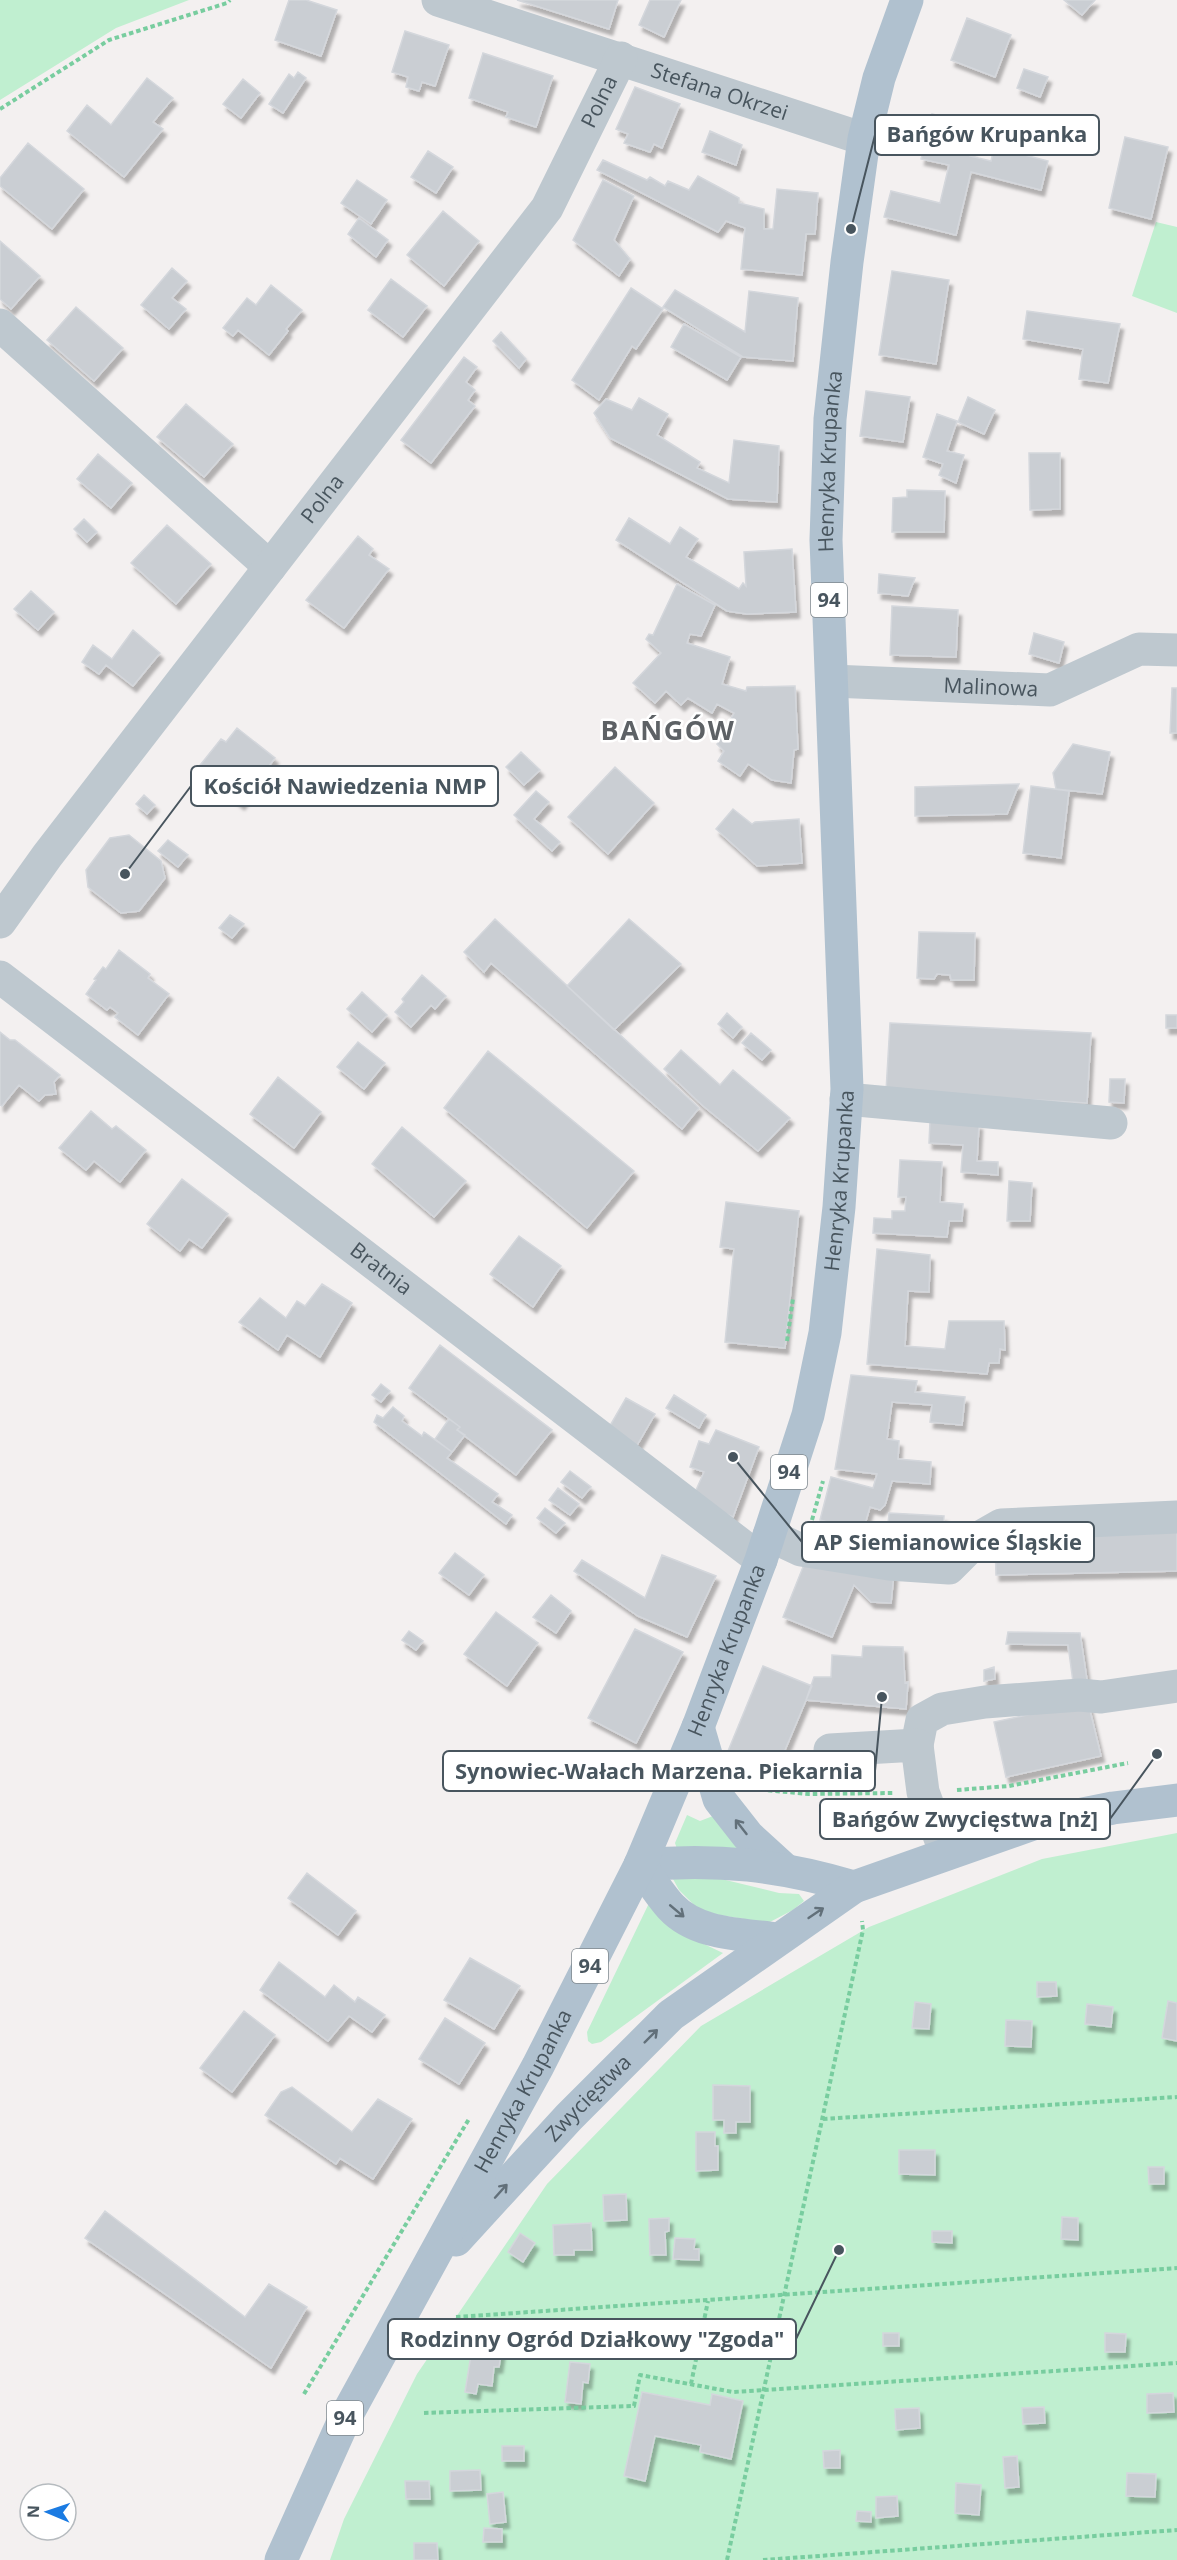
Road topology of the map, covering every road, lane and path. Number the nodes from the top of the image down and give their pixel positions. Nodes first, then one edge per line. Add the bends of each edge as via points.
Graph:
1 (230, 0) edge
2 (438, 0) edge
3 (907, 0) edge
4 (621, 58) junction
5 (0, 109) edge
6 (864, 139) junction
7 (0, 325) edge
8 (270, 567) junction
9 (1177, 650) edge
10 (832, 681) junction
11 (0, 922) edge
12 (0, 977) edge
13 (846, 1099) junction
14 (1111, 1123) dead end
15 (794, 1298) dead end
16 (787, 1344) dead end
17 (1177, 1517) edge
18 (765, 1547) junction
19 (1177, 1686) edge
20 (698, 1727) junction
21 (917, 1745) junction
22 (830, 1750) dead end
23 (1177, 1800) edge
24 (946, 1854) junction
25 (640, 1865) junction
26 (783, 1868) junction
27 (854, 1887) junction
28 (873, 1917) dead end
29 (777, 1939) junction
30 (1177, 2097) edge
31 (474, 2110) dead end
32 (823, 2119) junction
33 (1177, 2268) edge
34 (419, 2281) junction
35 (785, 2296) junction
36 (708, 2301) junction
37 (456, 2317) dead end
38 (1177, 2362) edge
39 (691, 2384) junction
40 (764, 2389) junction
41 (304, 2394) dead end
42 (424, 2413) dead end
43 (1177, 2530) edge
44 (281, 2560) edge
45 (727, 2560) edge
46 (763, 2560) edge

1 - 5 path via 109,40
2 - 4 street, Stefana Okrzei
3 - 6 main road, Henryka Krupanka / 94 via 879,78
4 - 6 street, Stefana Okrzei
4 - 8 street, Polna via 547,208
6 - 10 main road, Henryka Krupanka / 94 via 830,419 826,540
7 - 8 street
8 - 11 street, Polna via 47,855
9 - 10 street, Malinowa via 1139,649 1050,690
10 - 13 main road, Henryka Krupanka / 94
12 - 18 street, Bratnia
13 - 14 street
13 - 18 main road, Henryka Krupanka / 94 via 825,1333 808,1415
15 - 16 path
17 - 18 street, Bratnia via 1001,1525 980,1537 950,1568
18 - 20 main road, Henryka Krupanka / 94
19 - 21 street via 1101,1697 985,1702 942,1709 922,1720
20 - 25 main road, Henryka Krupanka / 94
26 -> 20 main road via 748,1836 719,1799
21 - 22 street
21 - 24 street via 923,1792
23 - 24 main road, Zwycięstwa via 1033,1824
24 - 27 main road, Zwycięstwa
25 - 26 main road via 699,1861
25 -> 29 main road via 672,1908 695,1924
25 - 34 main road, Henryka Krupanka / 94 via 538,2066
26 - 27 main road
29 -> 27 main road, Zwycięstwa
28 - 32 path via 862,1922
34 -> 29 main road, Zwycięstwa via 569,2117 671,2015
30 - 32 path
31 - 41 path
32 - 35 path
33 - 35 path
34 - 44 main road, 94 via 344,2420
35 - 36 path
35 - 40 path
36 - 37 path
36 - 39 path
38 - 40 path
39 - 40 path via 733,2392
39 - 42 path via 640,2375 633,2406
40 - 45 path
43 - 46 path

